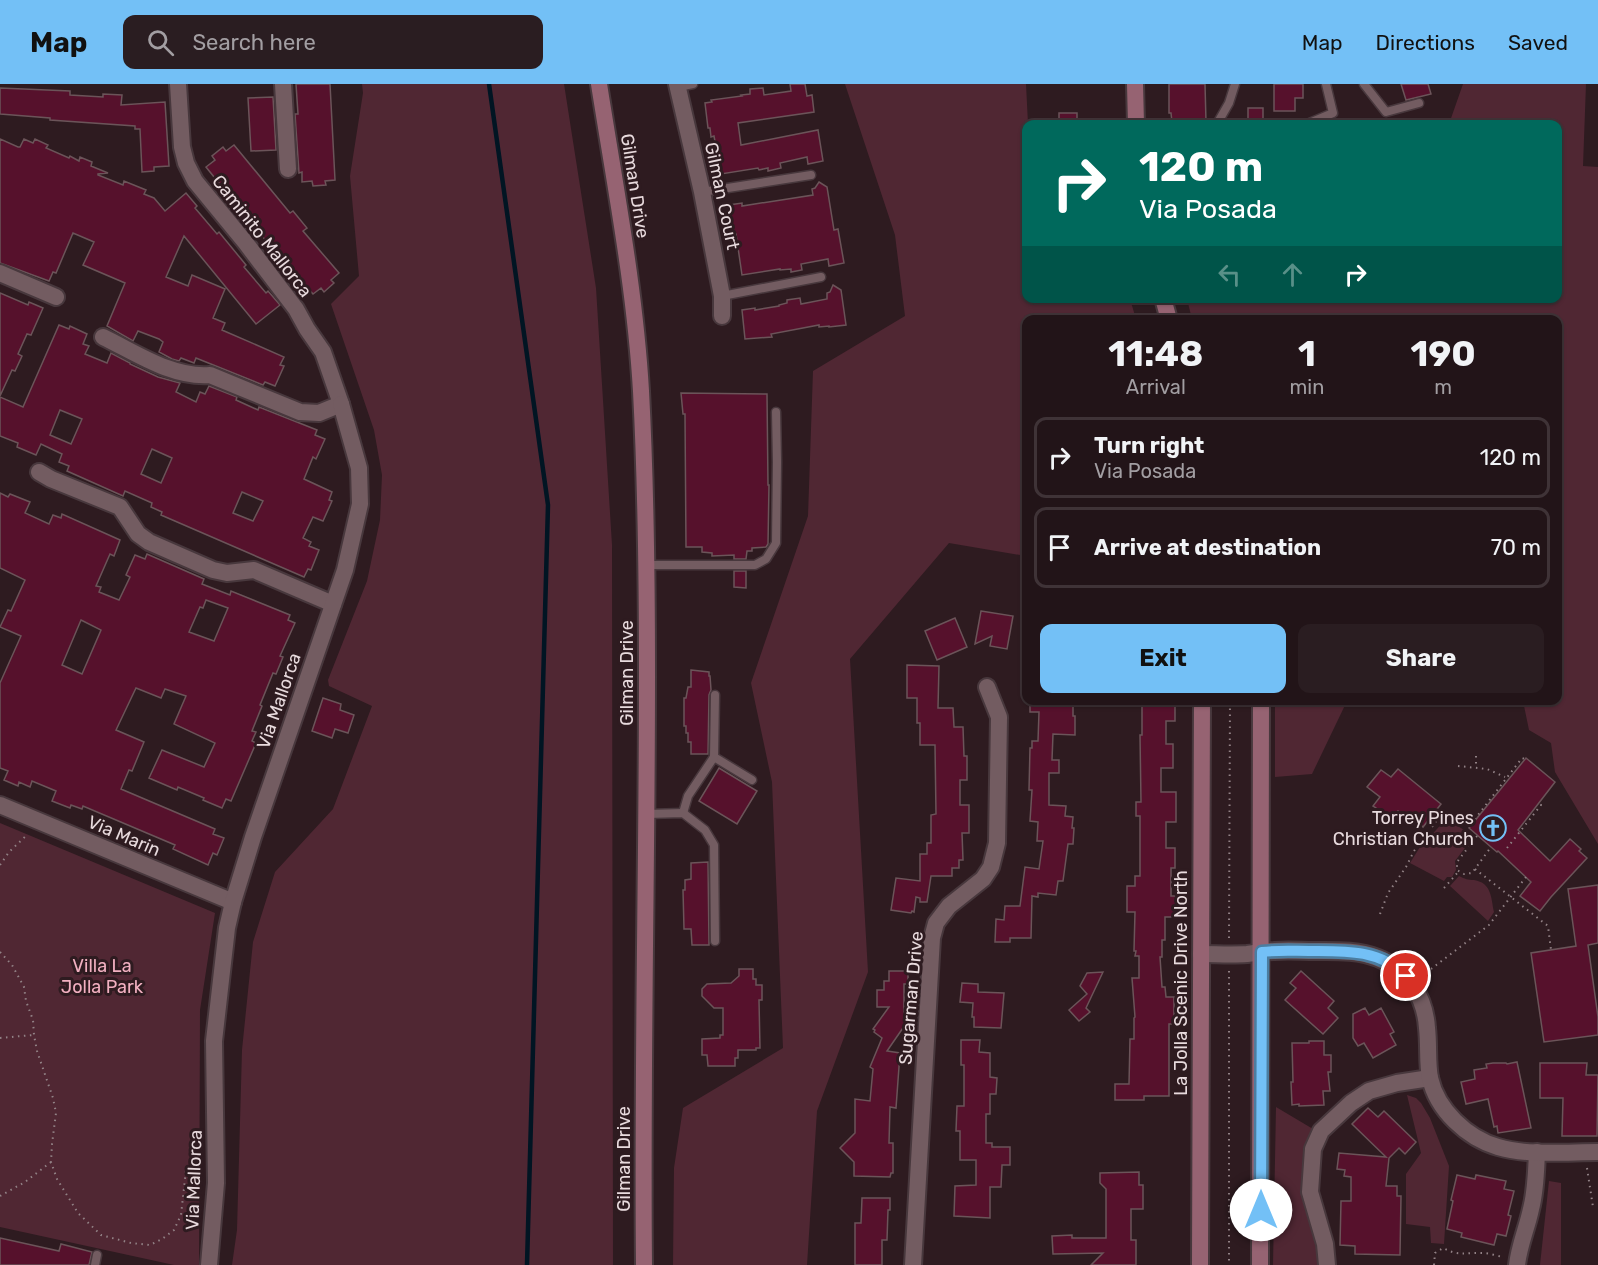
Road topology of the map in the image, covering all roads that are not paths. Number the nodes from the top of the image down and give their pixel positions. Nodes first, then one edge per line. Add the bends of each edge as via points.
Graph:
1 (178, 84) edge
2 (283, 84) edge
3 (599, 84) edge
4 (1136, 84) edge
5 (1235, 84) edge
6 (1326, 84) edge
7 (1364, 84) edge
8 (683, 85) edge
9 (1419, 103) dead end
10 (1136, 120) edge
11 (1219, 120) edge
12 (1316, 120) edge
13 (288, 169) dead end
14 (812, 175) dead end
15 (702, 192) junction
16 (0, 273) edge
17 (821, 277) dead end
18 (722, 296) junction
19 (56, 297) dead end
20 (722, 316) dead end
21 (103, 337) dead end
22 (340, 404) junction
23 (776, 412) dead end
24 (39, 472) dead end
25 (647, 565) junction
26 (333, 604) junction
27 (987, 687) dead end
28 (715, 695) dead end
29 (1202, 705) edge
30 (1261, 705) edge
31 (714, 757) junction
32 (752, 780) dead end
33 (0, 805) edge
34 (682, 813) junction
35 (647, 814) junction
36 (233, 903) junction
37 (715, 941) dead end
38 (1262, 952) junction
39 (1201, 954) junction
40 (1430, 1078) junction
41 (1537, 1152) junction
42 (1598, 1152) edge
43 (97, 1255) dead end
44 (1517, 1262) edge
45 (95, 1265) edge
46 (209, 1265) edge
47 (644, 1265) edge
48 (913, 1265) edge
49 (1200, 1265) edge
50 (1260, 1265) edge
51 (1327, 1265) edge

1 - 22 street, Caminito Mallorca via 182,147 195,181 296,309 323,352
2 - 13 street
3 - 25 main road, Gilman Drive via 639,366
4 - 10 main road
5 - 11 lane
6 - 12 lane via 1333,113
7 - 9 lane via 1386,112
8 - 15 street, Gilman Court
14 - 15 lane
15 - 18 street, Gilman Court
16 - 19 street
17 - 18 lane
18 - 20 street, Gilman Court
21 - 22 street via 168,369 210,375 300,412 319,413
22 - 26 street, Via Mallorca via 359,468 360,504
23 - 25 lane via 776,543 766,559 755,565
24 - 26 street via 120,507 138,534 149,542 213,570 254,570
25 - 35 main road, Gilman Drive
26 - 36 street, Via Mallorca
27 - 48 street, Sugarman Drive via 999,717 997,843 991,867 983,879 949,906 936,923 932,939
28 - 31 lane
29 - 39 main road, La Jolla Scenic Drive North
30 - 38 main road
31 - 32 lane
31 - 34 lane via 688,796
33 - 36 street, Via Marin
34 - 35 lane
34 - 37 lane via 705,830 714,844
35 - 47 main road, Gilman Drive
36 - 46 street, Via Mallorca via 214,1041 216,1182
38 - 39 street
38 - 40 street via 1360,952 1402,971 1424,1009
38 - 50 main road
39 - 49 main road, La Jolla Scenic Drive North
40 - 41 street via 1447,1112 1476,1137 1498,1147
40 - 51 street via 1369,1091 1321,1131 1313,1149 1310,1192
41 - 42 street
41 - 44 street via 1532,1207
43 - 45 lane

